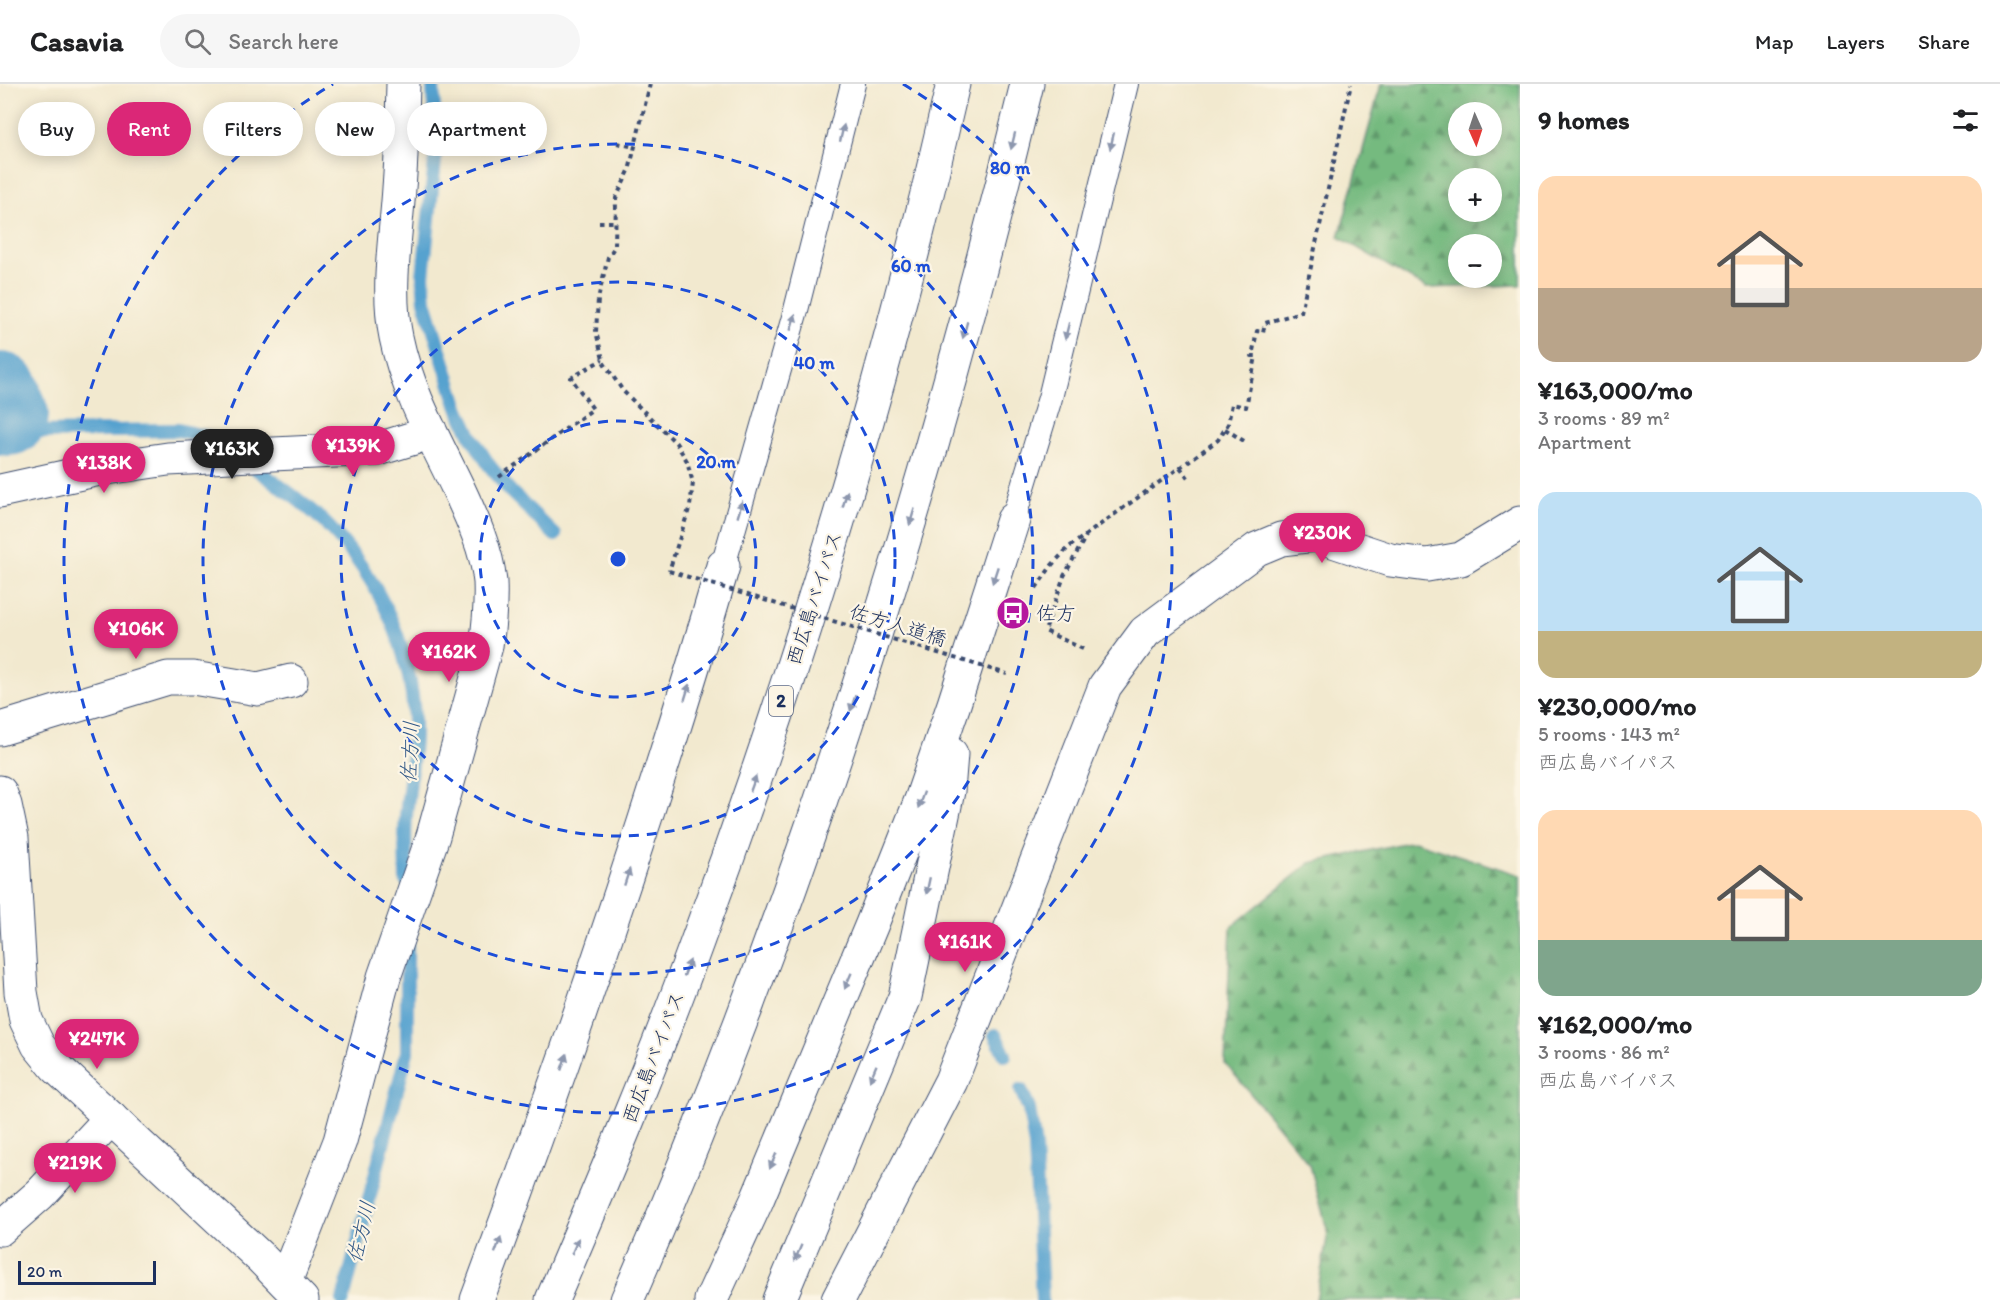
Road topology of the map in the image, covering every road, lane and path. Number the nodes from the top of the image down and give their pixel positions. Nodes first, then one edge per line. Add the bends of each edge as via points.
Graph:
1 (403, 84) edge
2 (650, 84) edge
3 (853, 84) edge
4 (953, 84) edge
5 (1027, 84) edge
6 (1126, 84) edge
7 (1352, 84) edge
8 (616, 143) dead end
9 (635, 147) junction
10 (599, 222) dead end
11 (615, 222) junction
12 (603, 359) junction
13 (1225, 429) junction
14 (430, 430) junction
15 (1244, 441) dead end
16 (1180, 467) junction
17 (497, 478) dead end
18 (1189, 479) dead end
19 (0, 491) edge
20 (1013, 520) joint
21 (1520, 523) edge
22 (1087, 533) junction
23 (723, 566) joint
24 (1032, 597) dead end
25 (1010, 664) dead end
26 (1119, 666) junction
27 (291, 681) dead end
28 (954, 704) junction
29 (0, 729) edge
30 (0, 792) edge
31 (111, 1118) junction
32 (0, 1229) edge
33 (289, 1294) edge
34 (477, 1300) edge
35 (552, 1300) edge
36 (627, 1300) edge
37 (711, 1300) edge
38 (779, 1300) edge
39 (838, 1300) edge

1 - 14 main road via 392,303 404,369
2 - 9 path
23 -> 3 lane via 796,310
35 -> 4 main road, 西広島バイパス / 2 via 623,1133 766,749 829,555 885,358
5 -> 36 main road via 989,243 871,651 804,852 730,1051
6 -> 20 lane via 1050,398
7 - 13 path via 1300,312 1265,323 1263,332 1257,331 1252,356 1256,356 1255,369 1246,407 1232,404
8 - 9 path
9 - 11 path via 616,198
10 - 11 path
11 - 12 path via 615,246 608,257 598,299 596,332
12 - 17 path via 572,378 594,409
12 - 25 path, 佐方人道橋, bridge via 623,391 676,443 687,461 693,483 690,506 669,572 1007,674
13 - 15 path
13 - 16 path via 1218,440
14 - 19 main road via 378,449 202,456 134,463
14 - 33 main road via 483,549 490,581 486,646 433,836 384,977 340,1141
16 - 18 path
16 - 22 path
20 -> 28 main road
21 - 26 main road via 1461,559 1427,565 1390,560 1315,535 1281,539 1257,549 1145,632
22 - 24 path via 1052,565
22 - 26 path via 1064,576 1045,631
34 -> 23 main road via 608,935
26 - 39 main road via 1105,686 951,1081
27 - 29 main road via 258,689 193,678 168,678
28 -> 37 main road via 868,935
28 -> 38 main road via 948,791 905,997
30 - 31 main road via 12,838 26,1020 38,1045 56,1067
31 - 32 main road via 40,1194
31 - 33 main road

